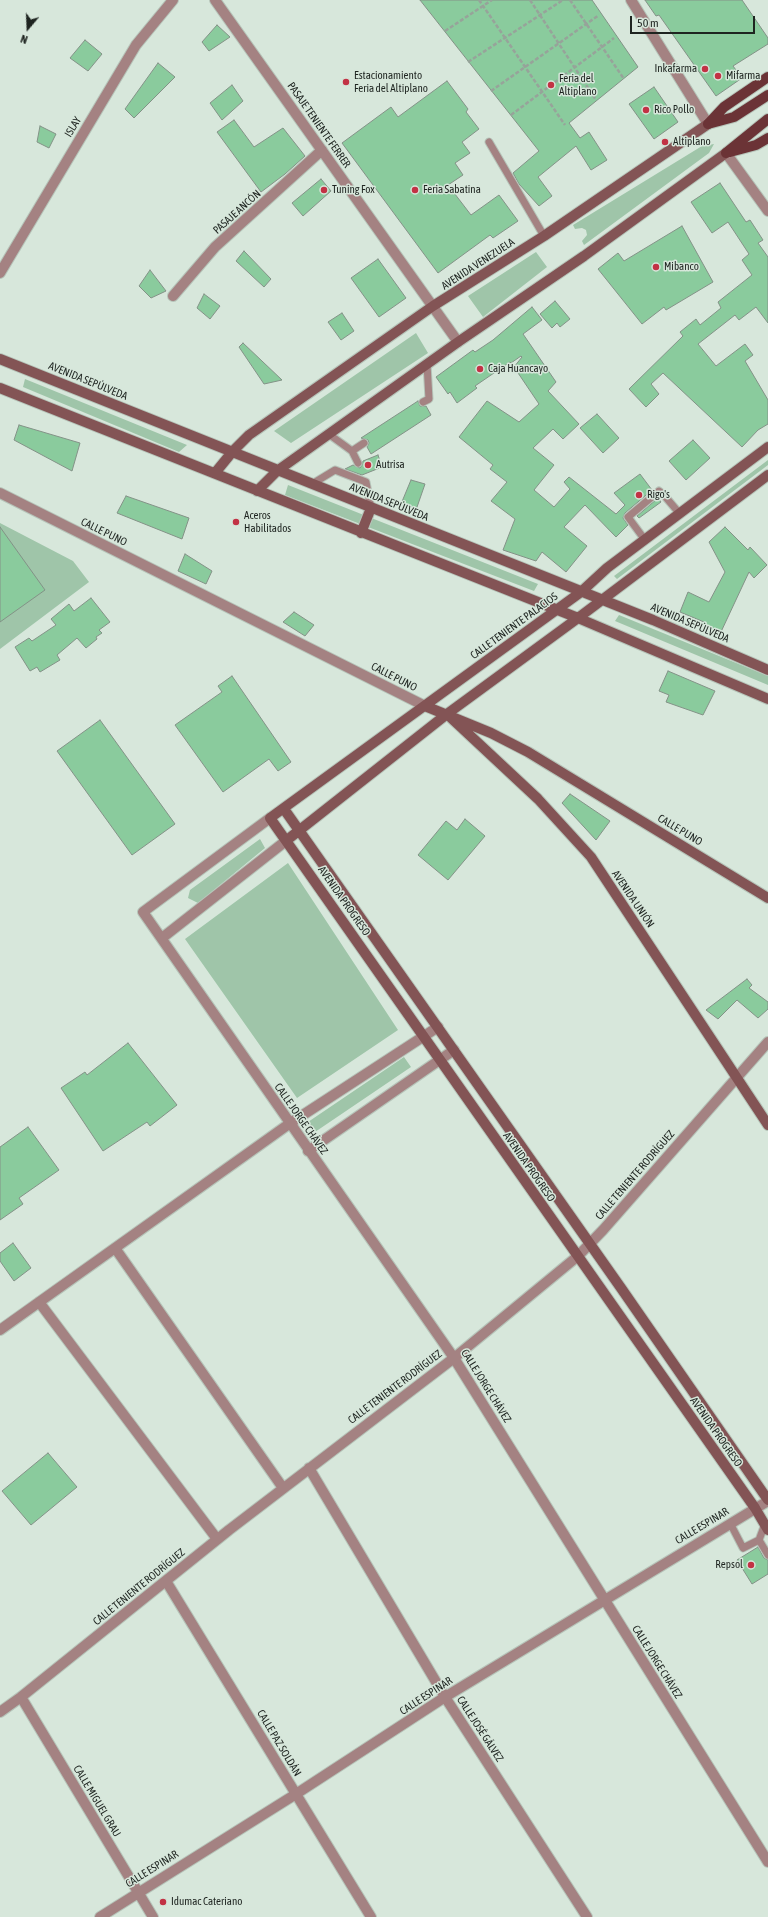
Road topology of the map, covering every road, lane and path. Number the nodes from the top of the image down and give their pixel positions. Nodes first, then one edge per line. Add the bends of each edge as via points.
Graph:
1 (173, 0) edge
2 (215, 0) edge
3 (479, 0) edge
4 (492, 0) edge
5 (530, 0) edge
6 (564, 0) edge
7 (570, 0) edge
8 (631, 0) edge
9 (483, 6) junction
10 (540, 15) junction
11 (599, 15) dead end
12 (587, 24) junction
13 (444, 31) dead end
14 (505, 38) junction
15 (614, 38) dead end
16 (558, 44) junction
17 (602, 47) junction
18 (468, 62) dead end
19 (525, 67) junction
20 (574, 67) junction
21 (768, 77) edge
22 (624, 79) dead end
23 (491, 91) dead end
24 (542, 92) junction
25 (768, 95) edge
26 (596, 100) dead end
27 (510, 116) dead end
28 (768, 119) edge
29 (708, 124) junction
30 (565, 125) dead end
31 (768, 138) edge
32 (489, 142) dead end
33 (322, 150) junction
34 (726, 153) junction
35 (768, 211) edge
36 (544, 236) junction
37 (0, 272) edge
38 (173, 296) dead end
39 (433, 306) junction
40 (458, 342) junction
41 (0, 360) edge
42 (428, 364) junction
43 (0, 388) edge
44 (423, 402) dead end
45 (330, 435) junction
46 (364, 443) dead end
47 (768, 447) edge
48 (233, 451) junction
49 (352, 451) junction
50 (358, 463) dead end
51 (277, 471) junction
52 (215, 473) junction
53 (768, 475) edge
54 (312, 484) junction
55 (257, 491) junction
56 (0, 493) edge
57 (371, 508) junction
58 (680, 514) junction
59 (362, 533) junction
60 (645, 540) junction
61 (581, 592) junction
62 (602, 600) junction
63 (556, 610) junction
64 (578, 618) junction
65 (768, 670) edge
66 (768, 699) edge
67 (425, 706) junction
68 (447, 714) junction
69 (284, 808) junction
70 (270, 818) junction
71 (299, 830) junction
72 (287, 840) junction
73 (768, 898) edge
74 (162, 938) junction
75 (438, 1027) junction
76 (423, 1036) junction
77 (768, 1042) edge
78 (454, 1050) junction
79 (440, 1060) junction
80 (738, 1078) junction
81 (289, 1124) junction
82 (768, 1125) edge
83 (308, 1151) junction
84 (589, 1243) junction
85 (115, 1248) junction
86 (578, 1256) junction
87 (39, 1302) junction
88 (0, 1330) edge
89 (454, 1358) junction
90 (309, 1468) junction
91 (283, 1488) junction
92 (768, 1500) edge
93 (755, 1508) junction
94 (730, 1523) junction
95 (766, 1527) edge
96 (218, 1539) junction
97 (759, 1540) junction
98 (768, 1555) edge
99 (166, 1581) junction
100 (603, 1600) junction
101 (21, 1697) junction
102 (446, 1697) junction
103 (0, 1712) edge
104 (296, 1794) junction
105 (768, 1862) edge
106 (138, 1892) junction
107 (100, 1917) edge
108 (153, 1917) edge
109 (371, 1917) edge
110 (587, 1917) edge

1 - 37 street, ISLAY via 136,45
2 - 33 street, PASAJE TENIENTE FERRER
3 - 9 path
4 - 9 path
5 - 10 path
6 - 10 path
7 - 12 path
8 - 29 street
9 - 13 path
9 - 14 path
10 - 14 path
10 - 16 path
11 - 12 path
12 - 16 path
12 - 17 path
14 - 18 path
14 - 19 path
15 - 17 path
16 - 19 path
16 - 20 path
17 - 20 path
17 - 22 path
19 - 23 path
19 - 24 path
20 - 24 path
20 - 26 path
21 - 29 main road via 724,107
24 - 27 path
24 - 30 path
25 - 29 main road, AVENIDA VENEZUELA via 734,117
28 - 34 main road
29 - 36 street, AVENIDA VENEZUELA
31 - 34 main road via 756,145
32 - 36 lane
33 - 38 street, PASAJE ANCÓN via 215,247
33 - 39 street, PASAJE TENIENTE FERRER
34 - 35 street
34 - 40 street via 584,256
36 - 39 street, AVENIDA VENEZUELA
39 - 40 street, PASAJE TENIENTE FERRER
39 - 48 street, AVENIDA VENEZUELA via 249,435
40 - 42 street
41 - 48 street, AVENIDA SEPÚLVEDA
42 - 44 lane via 429,399
42 - 45 street
43 - 52 street
45 - 49 lane
45 - 51 street
46 - 49 lane
47 - 58 street, CALLE TENIENTE PALACIOS
48 - 51 street, AVENIDA SEPÚLVEDA
48 - 52 street, AVENIDA VENEZUELA
49 - 50 lane
51 - 54 street, AVENIDA SEPÚLVEDA
51 - 55 street
52 - 55 street
53 - 62 street
54 - 57 street, AVENIDA SEPÚLVEDA
54 - 57 lane via 335,470 364,479
55 - 59 street
56 - 67 street, CALLE PUNO
57 - 59 street
57 - 61 street, AVENIDA SEPÚLVEDA
58 - 60 street, CALLE TENIENTE PALACIOS
58 - 60 lane via 659,491 628,517
59 - 63 street
60 - 61 street, CALLE TENIENTE PALACIOS
61 - 62 street, AVENIDA SEPÚLVEDA
61 - 63 street, CALLE TENIENTE PALACIOS
62 - 64 street
62 - 65 street, AVENIDA SEPÚLVEDA
63 - 64 street
63 - 67 street, CALLE TENIENTE PALACIOS
64 - 66 street
64 - 68 street
67 - 68 street, CALLE PUNO
67 - 69 street, CALLE TENIENTE PALACIOS
68 - 71 street
68 - 73 street, CALLE PUNO via 528,752
68 - 80 street, AVENIDA UNIÓN via 538,799 591,857
69 - 70 street, CALLE TENIENTE PALACIOS
69 - 71 street, AVENIDA PROGRESO
70 - 72 street, AVENIDA PROGRESO
70 - 74 street, CALLE JORGE CHÁVEZ via 143,912
71 - 72 street
71 - 75 street, AVENIDA PROGRESO
72 - 74 street
72 - 76 street, AVENIDA PROGRESO
74 - 81 street, CALLE JORGE CHÁVEZ
75 - 76 street
75 - 78 street, AVENIDA PROGRESO
76 - 79 street, AVENIDA PROGRESO
76 - 81 street
77 - 80 street, CALLE TENIENTE RODRÍGUEZ
78 - 79 street
78 - 84 street, AVENIDA PROGRESO
79 - 83 street
79 - 86 street, AVENIDA PROGRESO
80 - 82 street, AVENIDA UNIÓN
80 - 84 street, CALLE TENIENTE RODRÍGUEZ
81 - 83 street, CALLE JORGE CHÁVEZ
81 - 85 street
83 - 89 street, CALLE JORGE CHÁVEZ
84 - 86 street, CALLE TENIENTE RODRÍGUEZ
84 - 92 street, AVENIDA PROGRESO
85 - 87 street
85 - 91 street
86 - 89 street, CALLE TENIENTE RODRÍGUEZ
86 - 93 street, AVENIDA PROGRESO
87 - 88 street
87 - 96 street
89 - 90 street, CALLE TENIENTE RODRÍGUEZ
89 - 100 street, CALLE JORGE CHÁVEZ
90 - 91 street, CALLE TENIENTE RODRÍGUEZ
90 - 102 street, CALLE JOSÉ GÁLVEZ
91 - 96 street, CALLE TENIENTE RODRÍGUEZ
92 - 93 street, CALLE ESPINAR
93 - 94 street, CALLE ESPINAR
93 - 95 street, AVENIDA PROGRESO
94 - 97 lane via 743,1548
94 - 100 street, CALLE ESPINAR
95 - 97 lane
96 - 99 street, CALLE TENIENTE RODRÍGUEZ
97 - 98 lane
99 - 101 street, CALLE TENIENTE RODRÍGUEZ
99 - 104 street, CALLE PAZ SOLDÁN
100 - 102 street, CALLE ESPINAR
100 - 105 street, CALLE JORGE CHÁVEZ
101 - 103 street, CALLE TENIENTE RODRÍGUEZ
101 - 106 street, CALLE MIGUEL GRAU
102 - 104 street, CALLE ESPINAR
102 - 110 street, CALLE JOSÉ GÁLVEZ
104 - 106 street, CALLE ESPINAR
104 - 109 street, CALLE PAZ SOLDÁN
106 - 107 street, CALLE ESPINAR
106 - 108 street, CALLE MIGUEL GRAU

